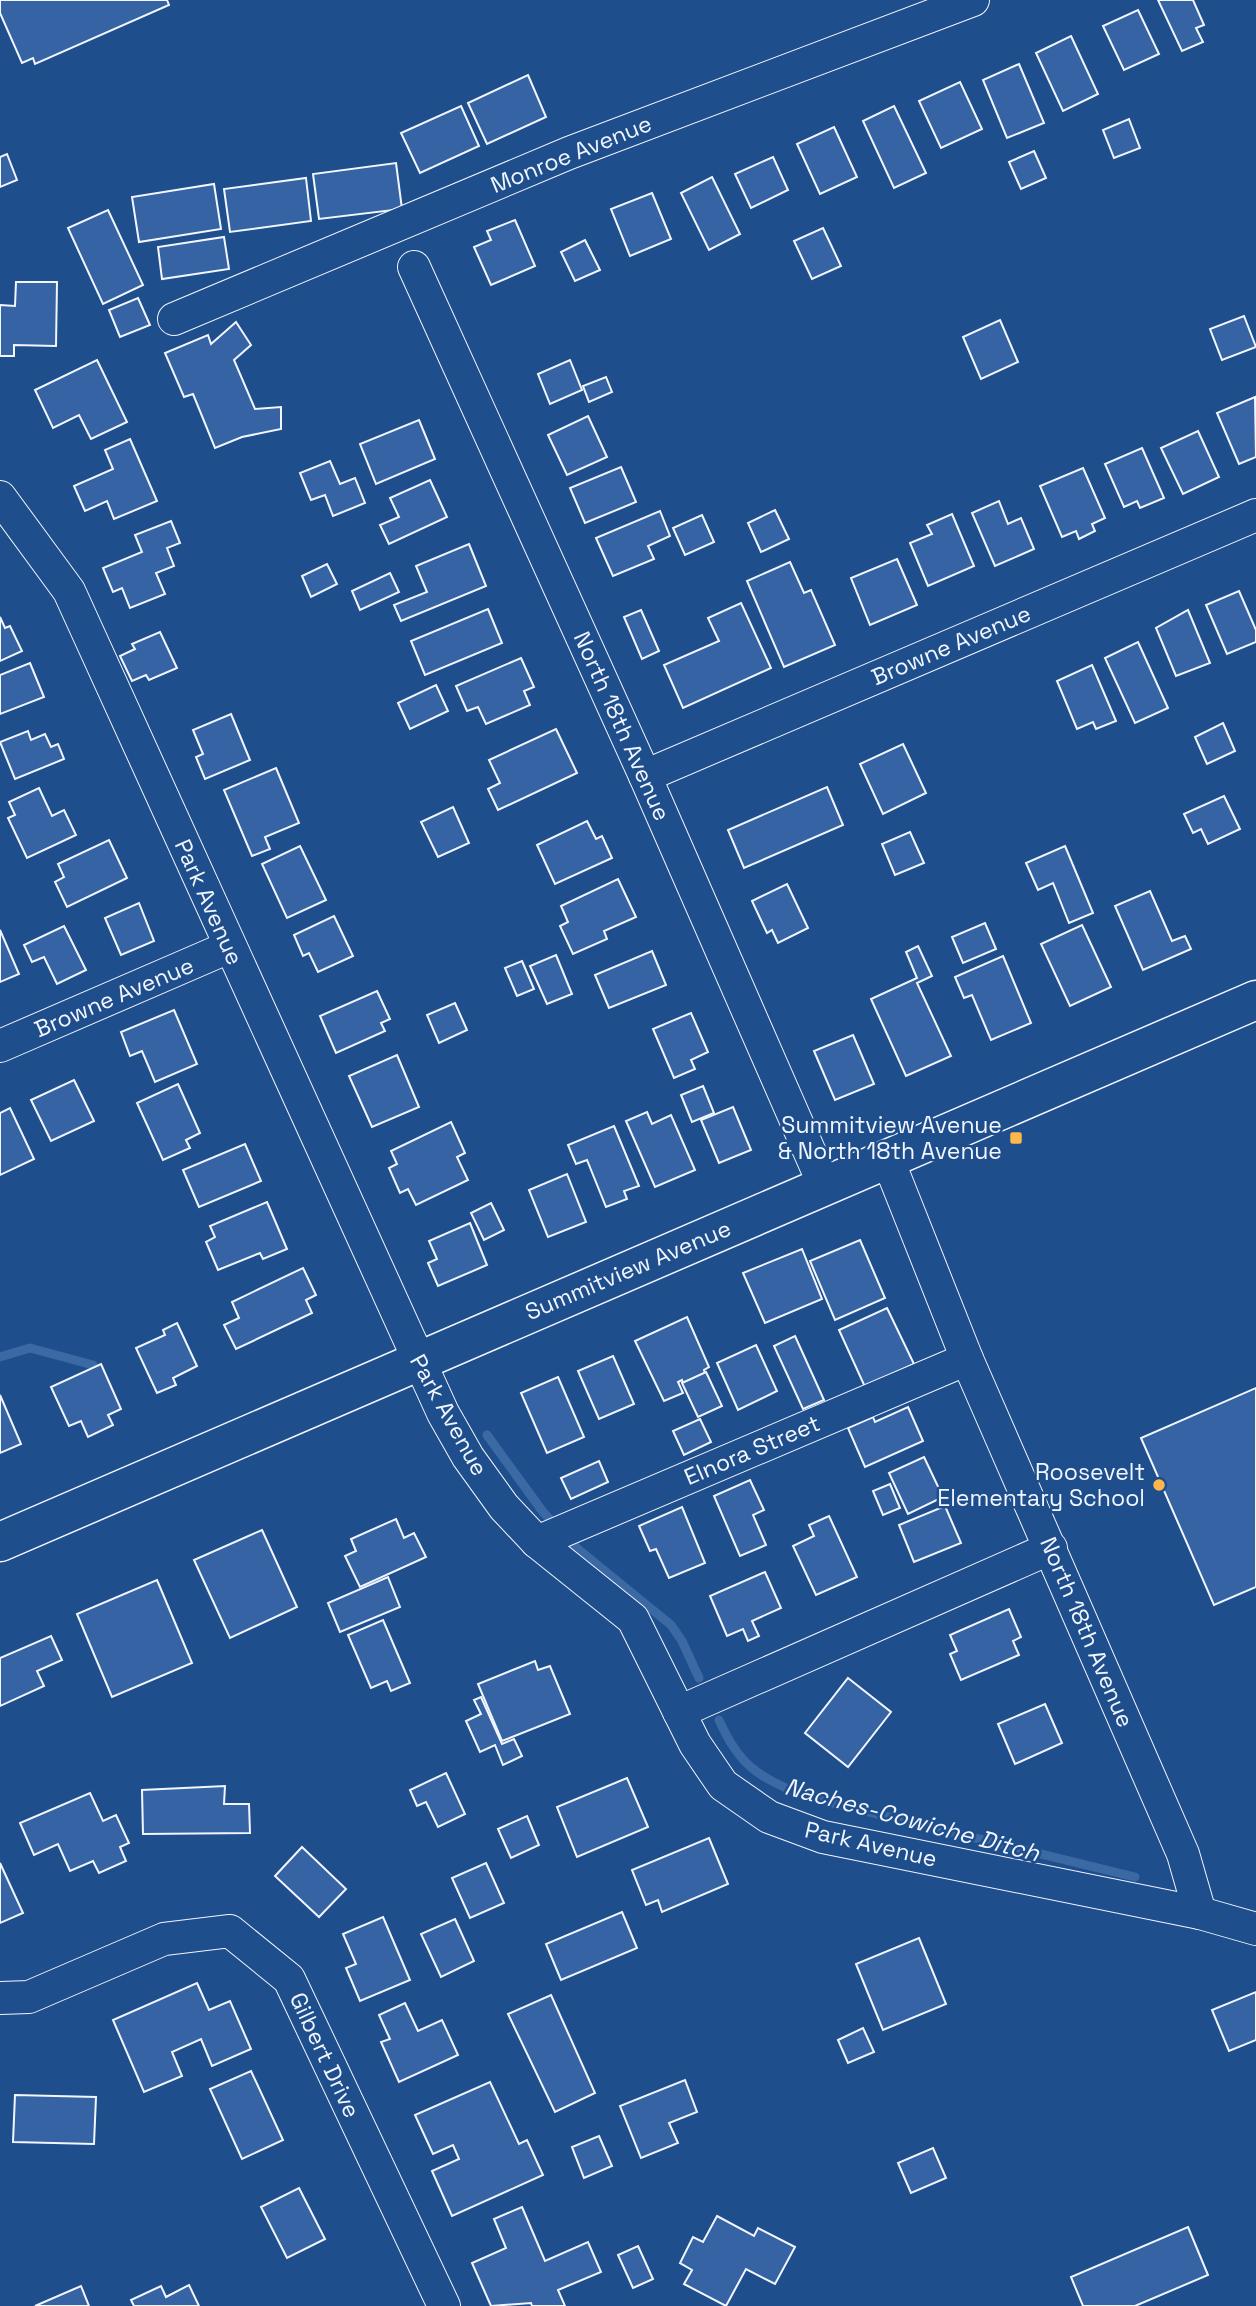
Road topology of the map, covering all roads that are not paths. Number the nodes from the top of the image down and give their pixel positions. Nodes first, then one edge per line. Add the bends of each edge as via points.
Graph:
1 (973, 0) edge
2 (414, 267) dead end
3 (174, 318) dead end
4 (0, 497) edge
5 (1256, 515) edge
6 (645, 776) junction
7 (229, 947) junction
8 (1256, 1000) edge
9 (0, 1046) edge
10 (888, 1160) junction
11 (825, 1187) junction
12 (967, 1359) junction
13 (416, 1360) junction
14 (553, 1535) junction
15 (0, 1542) edge
16 (1051, 1548) junction
17 (679, 1712) junction
18 (1200, 1913) junction
19 (1256, 1929) edge
20 (0, 1998) edge
21 (444, 2306) edge

1 - 3 street, Monroe Avenue via 569,153
2 - 6 street, North 18th Avenue
4 - 7 street, Park Avenue via 69,591
5 - 6 street, Browne Avenue
6 - 11 street, North 18th Avenue
7 - 9 street, Browne Avenue
7 - 13 street, Park Avenue
8 - 10 main road, Summitview Avenue
10 - 11 main road, Summitview Avenue
10 - 12 street, North 18th Avenue
11 - 13 main road, Summitview Avenue
12 - 14 street, Elnora Street
12 - 16 street, North 18th Avenue
13 - 14 street, Park Avenue via 468,1457 504,1507
13 - 15 main road, Summitview Avenue
14 - 17 street, Park Avenue via 633,1619
16 - 17 street
16 - 18 street, North 18th Avenue via 1183,1854
17 - 18 street, Park Avenue via 723,1785 769,1817 823,1837
18 - 19 street, Park Avenue
20 - 21 street, Gilbert Drive via 29,1997 164,1939 230,1931 289,1979

